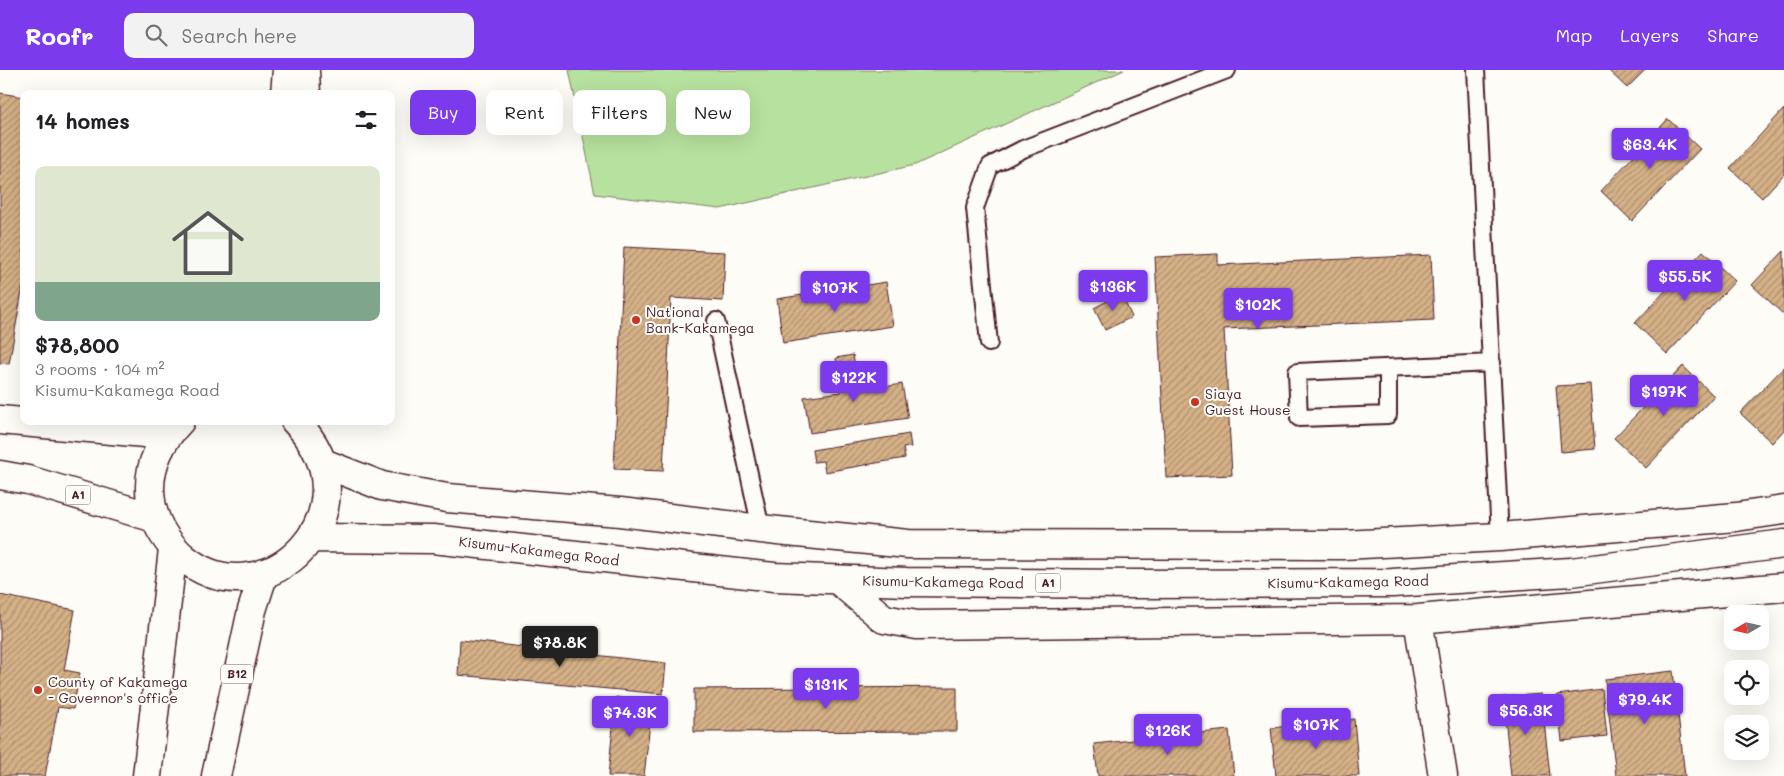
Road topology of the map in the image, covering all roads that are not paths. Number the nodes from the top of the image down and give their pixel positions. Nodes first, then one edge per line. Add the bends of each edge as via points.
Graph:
1 (287, 70) edge
2 (305, 70) edge
3 (1227, 70) edge
4 (1476, 70) edge
5 (285, 90) edge
6 (306, 90) edge
7 (716, 321) dead end
8 (989, 342) dead end
9 (1492, 363) junction
10 (1388, 368) junction
11 (0, 420) edge
12 (20, 421) edge
13 (109, 425) edge
14 (305, 426) edge
15 (174, 428) edge
16 (323, 463) junction
17 (0, 475) edge
18 (1784, 510) edge
19 (155, 518) junction
20 (761, 529) junction
21 (1500, 537) junction
22 (311, 538) junction
23 (1784, 544) edge
24 (173, 549) junction
25 (264, 573) junction
26 (838, 580) junction
27 (1784, 588) edge
28 (1418, 619) junction
29 (147, 776) edge
30 (216, 776) edge
31 (1443, 776) edge

1 - 5 main road
2 - 6 main road
3 - 8 lane via 1023,149 990,166 974,208
4 - 9 lane
7 - 20 lane
9 - 10 lane
9 - 21 lane
10 - 10 lane via 1388,415 1299,418 1297,372
11 - 12 main road
13 - 15 main road
14 - 16 main road
15 - 19 main road via 156,454 150,475 150,497
16 - 20 main road via 382,486 447,498 620,512
16 - 22 main road via 326,489 322,515
17 - 19 main road, A1 via 28,480
18 - 21 main road
19 - 24 main road
20 - 21 main road via 918,544 1343,545
22 - 25 main road via 291,560
22 - 26 main road, Kisumu-Kakamega Road / A1 via 432,539 774,577
23 - 26 main road, Kisumu-Kakamega Road / A1 via 1571,572 1392,583
24 - 25 main road via 192,564 215,574 240,577
24 - 29 main road
25 - 30 main road, B12 via 252,610
26 - 28 main road via 884,619 917,625
27 - 28 main road
28 - 31 main road

